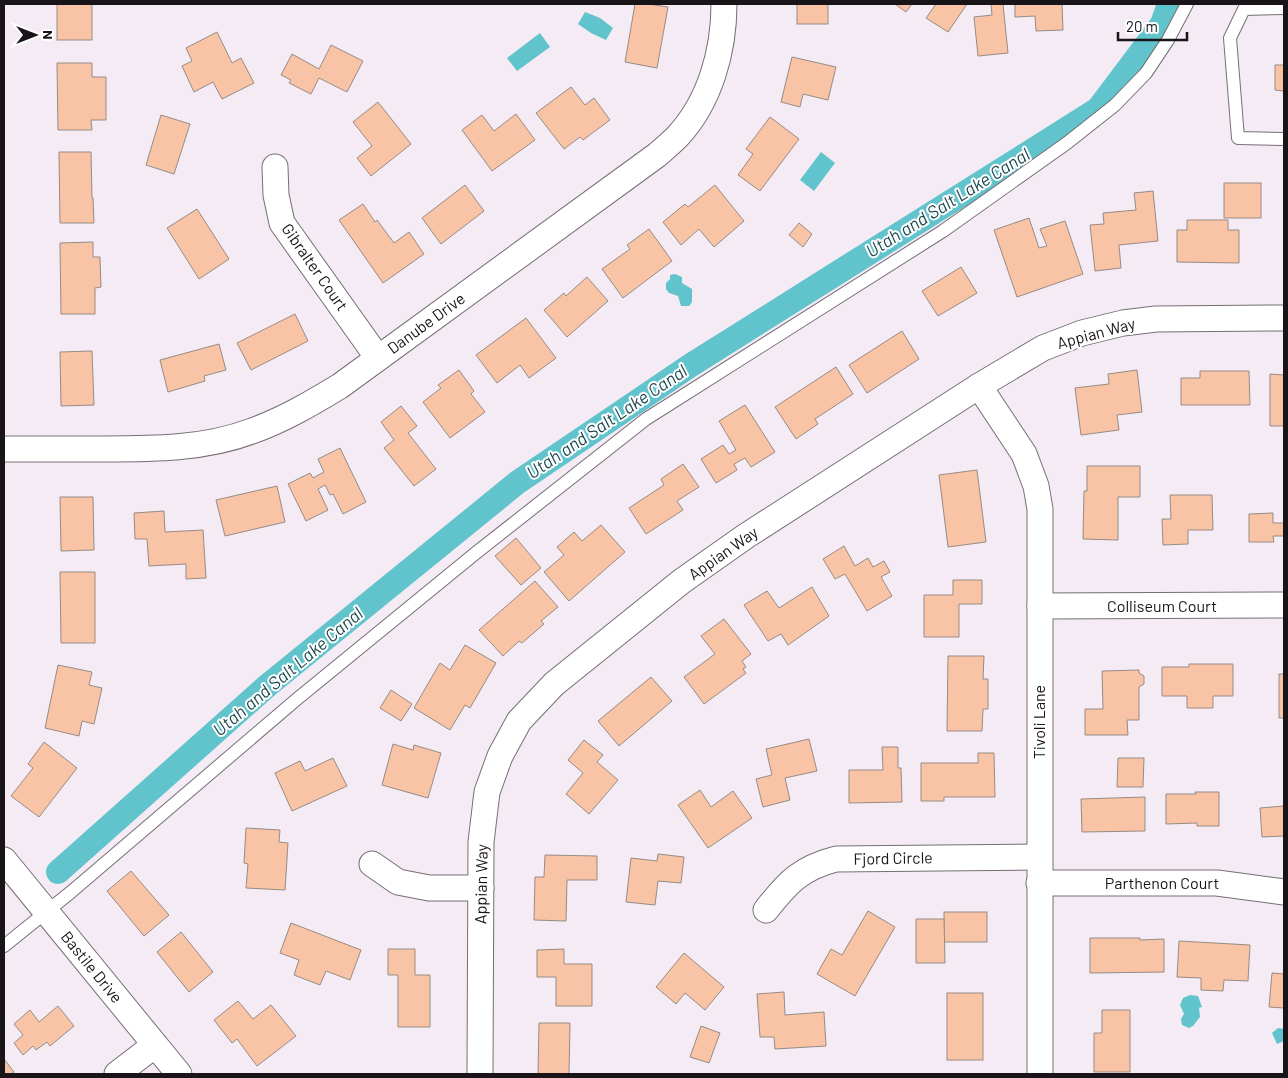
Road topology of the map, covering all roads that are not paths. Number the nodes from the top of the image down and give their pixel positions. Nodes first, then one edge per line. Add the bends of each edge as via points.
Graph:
1 (724, 4) edge
2 (1186, 4) edge
3 (1284, 8) edge
4 (1284, 139) edge
5 (275, 167) dead end
6 (1284, 318) edge
7 (378, 358) junction
8 (979, 386) junction
9 (4, 449) edge
10 (1284, 605) edge
11 (1040, 606) junction
12 (1039, 856) junction
13 (4, 860) edge
14 (372, 864) dead end
15 (1039, 883) junction
16 (480, 888) junction
17 (1284, 892) edge
18 (766, 910) dead end
19 (47, 912) junction
20 (4, 946) edge
21 (156, 1045) junction
22 (117, 1074) edge
23 (179, 1074) edge
24 (480, 1074) edge
25 (1040, 1074) edge

1 - 7 street, Danube Drive via 723,32 713,75 696,110 678,136 657,155
2 - 19 lane via 1146,73 1115,105 943,232 646,419 297,698
3 - 4 lane via 1244,8 1230,38 1238,138
5 - 7 street, Gibralter Court via 282,223
6 - 8 street, Appian Way via 1156,319 1123,323 1082,333 1043,348
7 - 9 street, Danube Drive via 311,404 252,431 220,440 141,450
8 - 11 street, Tivoli Lane via 1024,454 1036,486 1041,529
8 - 16 street, Appian Way via 746,536 682,581 554,684 519,721 500,756 487,792 482,826
10 - 11 street, Colliseum Court
11 - 12 street, Tivoli Lane
12 - 15 street, Tivoli Lane
12 - 18 street, Fjord Circle via 836,859 800,873
13 - 19 street, Bastile Drive
14 - 16 street via 398,882 429,888
15 - 17 street, Parthenon Court via 1217,883
15 - 25 street, Tivoli Lane
16 - 24 street, Appian Way
19 - 20 lane
19 - 21 street, Bastile Drive
21 - 22 street
21 - 23 street, Bastile Drive

